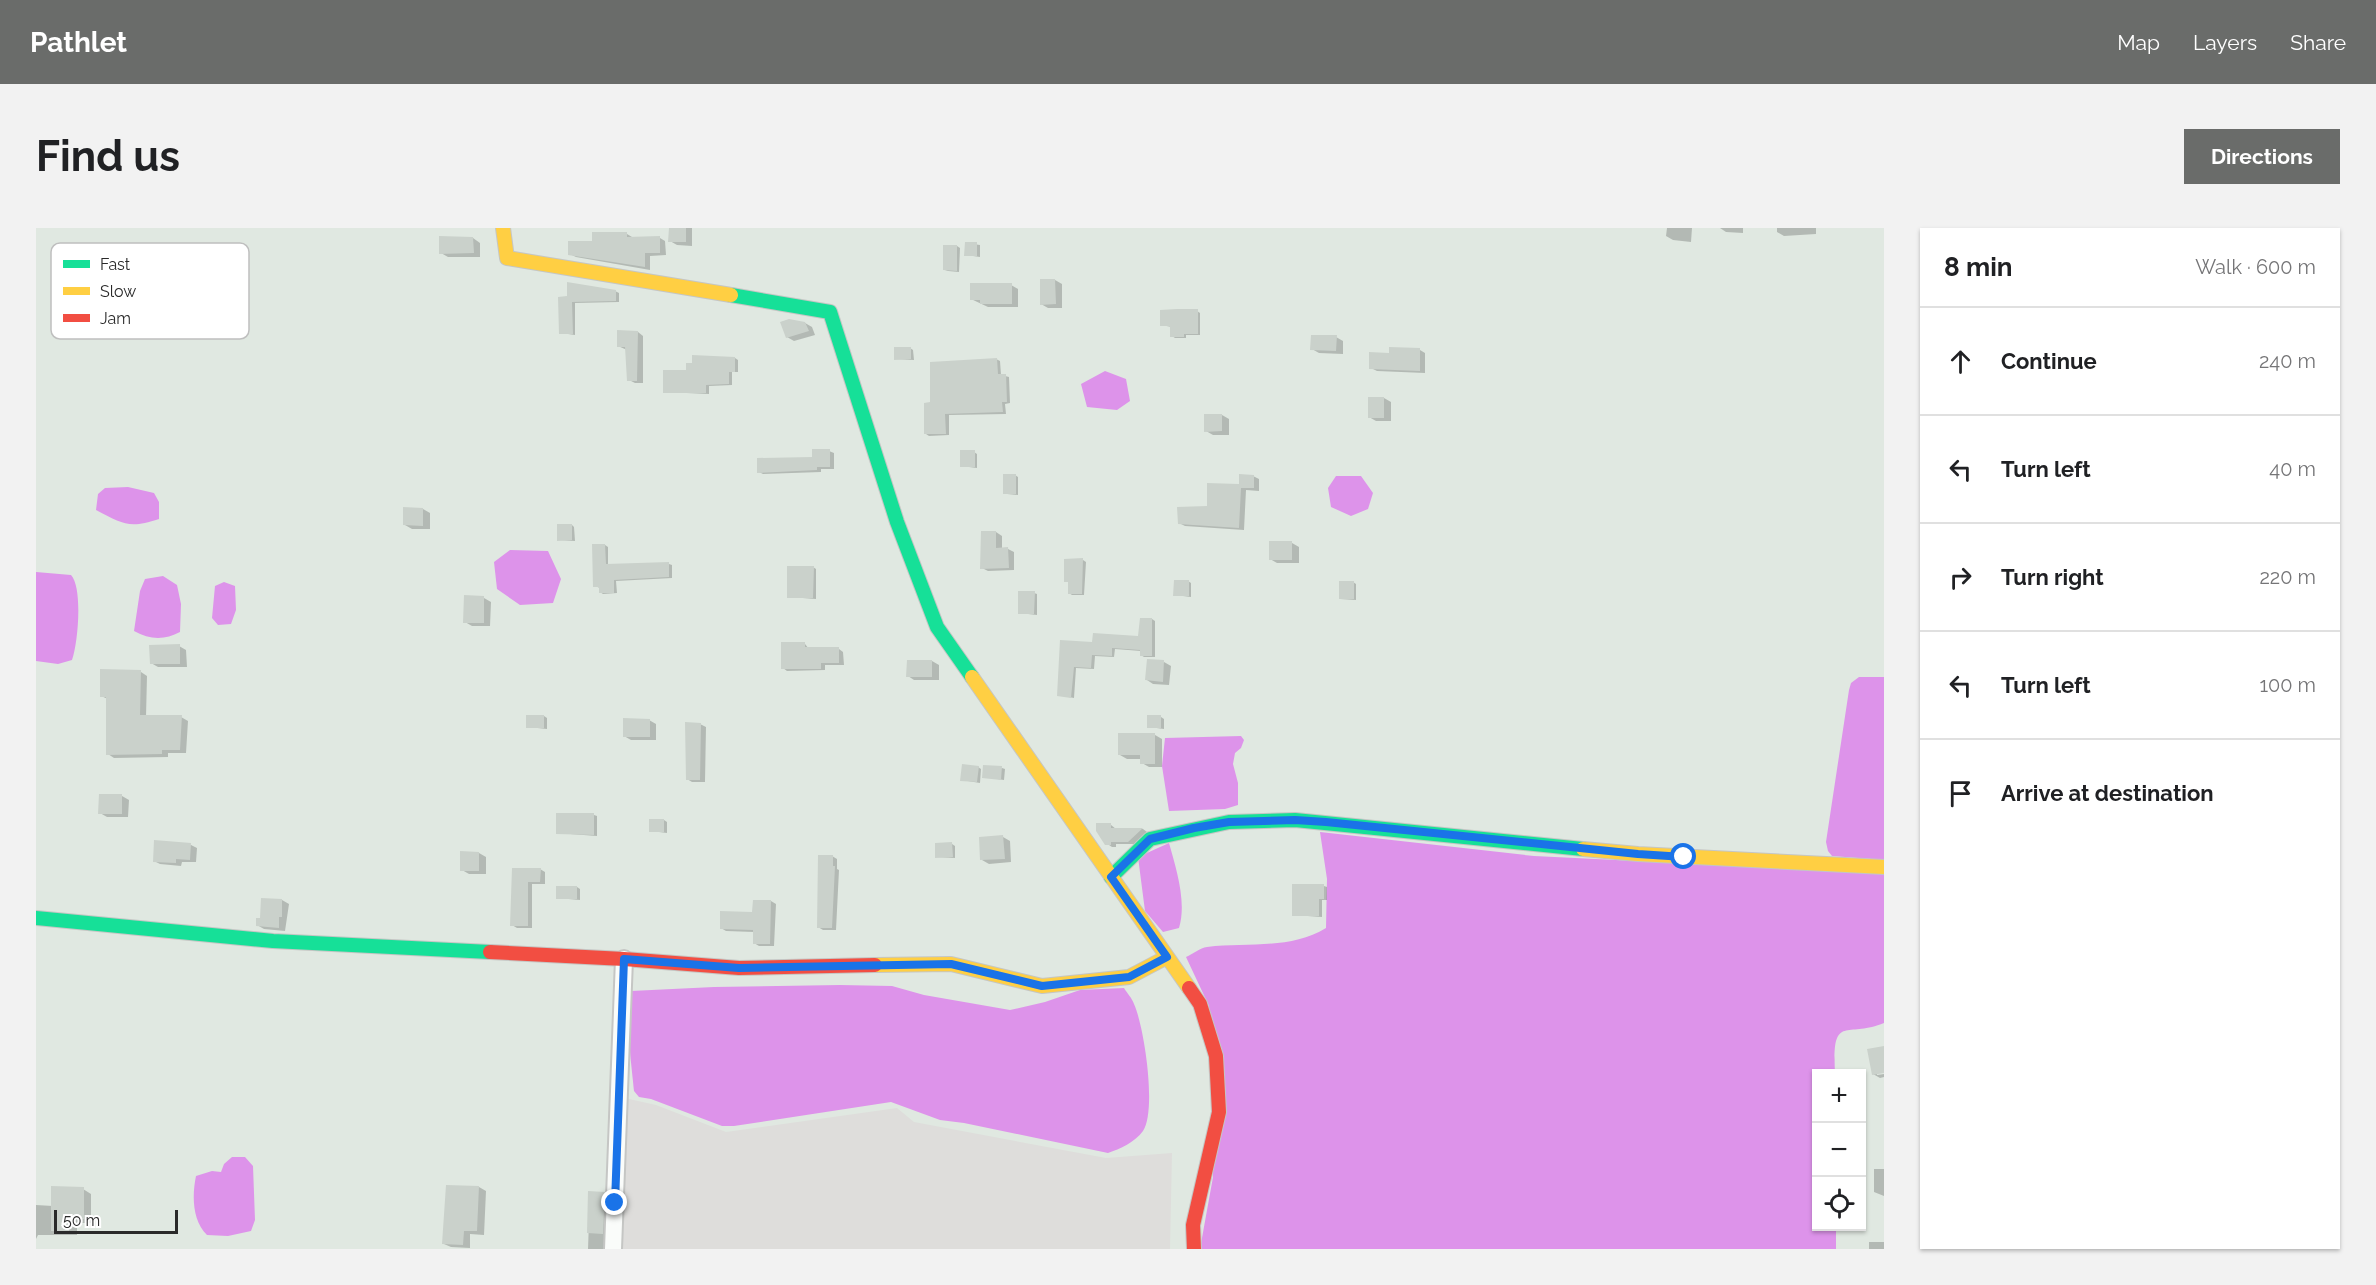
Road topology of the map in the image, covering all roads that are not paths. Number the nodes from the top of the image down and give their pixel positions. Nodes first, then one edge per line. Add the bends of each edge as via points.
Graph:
1 (503, 228) edge
2 (1884, 867) edge
3 (1111, 877) junction
4 (36, 918) edge
5 (1167, 957) junction
6 (624, 959) junction
7 (613, 1249) edge
8 (1194, 1249) edge

1 - 3 street via 507,258 830,312 897,522 937,627
2 - 3 street via 1638,854 1295,820 1229,822 1150,839
3 - 5 street
4 - 6 street via 273,940
5 - 6 street via 1129,977 1042,986 951,964 739,968
5 - 8 street via 1200,1004 1216,1056 1219,1112 1193,1225
6 - 7 street

